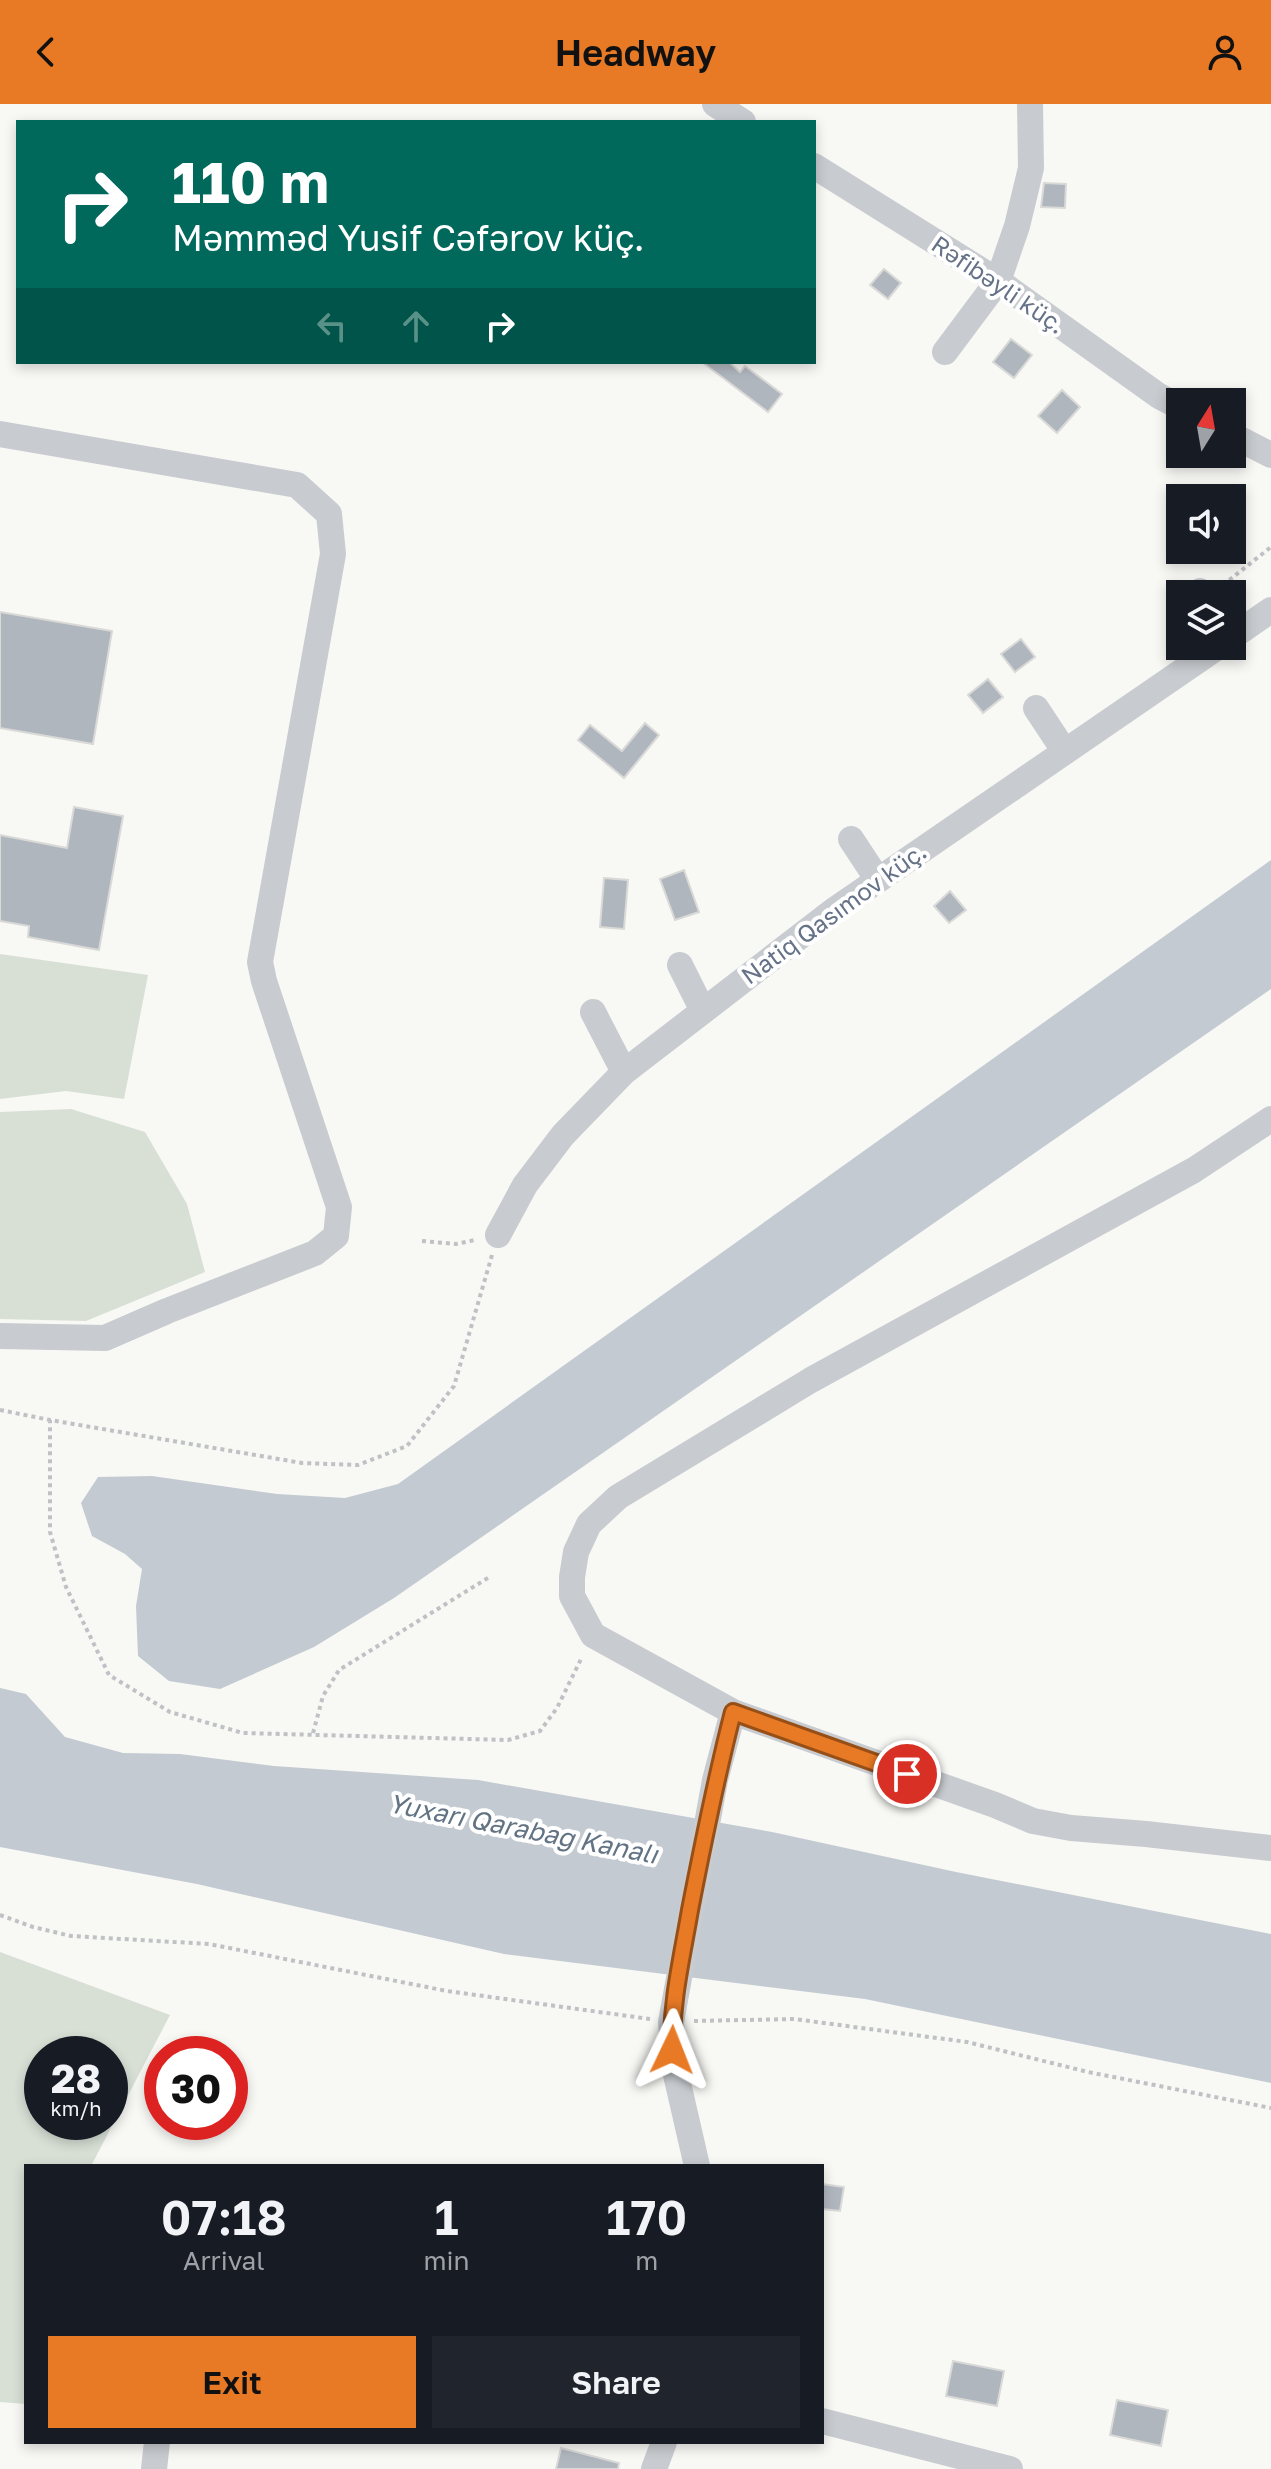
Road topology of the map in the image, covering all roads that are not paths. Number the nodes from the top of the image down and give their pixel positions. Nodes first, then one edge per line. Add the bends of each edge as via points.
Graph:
1 (715, 104) edge
2 (1030, 104) edge
3 (740, 120) edge
4 (816, 167) edge
5 (998, 281) junction
6 (945, 352) dead end
7 (1166, 400) edge
8 (0, 434) edge
9 (1246, 442) edge
10 (1271, 455) edge
11 (1271, 610) edge
12 (1246, 627) edge
13 (1197, 660) edge
14 (1036, 708) dead end
15 (1065, 752) junction
16 (851, 839) dead end
17 (878, 880) junction
18 (680, 965) dead end
19 (703, 1011) junction
20 (593, 1012) dead end
21 (624, 1072) junction
22 (1271, 1119) edge
23 (498, 1235) road end
24 (0, 1336) edge
25 (733, 1712) junction
26 (1271, 1848) edge
27 (697, 2164) edge
28 (824, 2422) edge
29 (157, 2444) edge
30 (663, 2444) edge
31 (154, 2469) edge
32 (654, 2469) edge
33 (1010, 2469) edge

1 - 3 street
2 - 5 street via 1031,168
4 - 5 street, Rəfibəyli küç.
5 - 6 street
5 - 7 street, Rəfibəyli küç.
8 - 24 street via 297,485 329,514 333,554 260,962 339,1207 336,1236 315,1253 105,1338
9 - 10 street
11 - 12 street, Natiq Qasımov küç.
13 - 15 street, Natiq Qasımov küç.
14 - 15 street
15 - 17 street, Natiq Qasımov küç.
16 - 17 street
17 - 19 street, Natiq Qasımov küç.
18 - 19 street
19 - 21 street, Natiq Qasımov küç.
20 - 21 street
21 - 23 street, Natiq Qasımov küç. via 554,1147 525,1185
22 - 25 street via 1194,1170 811,1380 618,1497 589,1524 576,1552 572,1596 593,1635
25 - 26 street via 1033,1821
25 - 27 street via 715,1780 671,2022 674,2066
28 - 33 street
29 - 31 street
30 - 32 street

